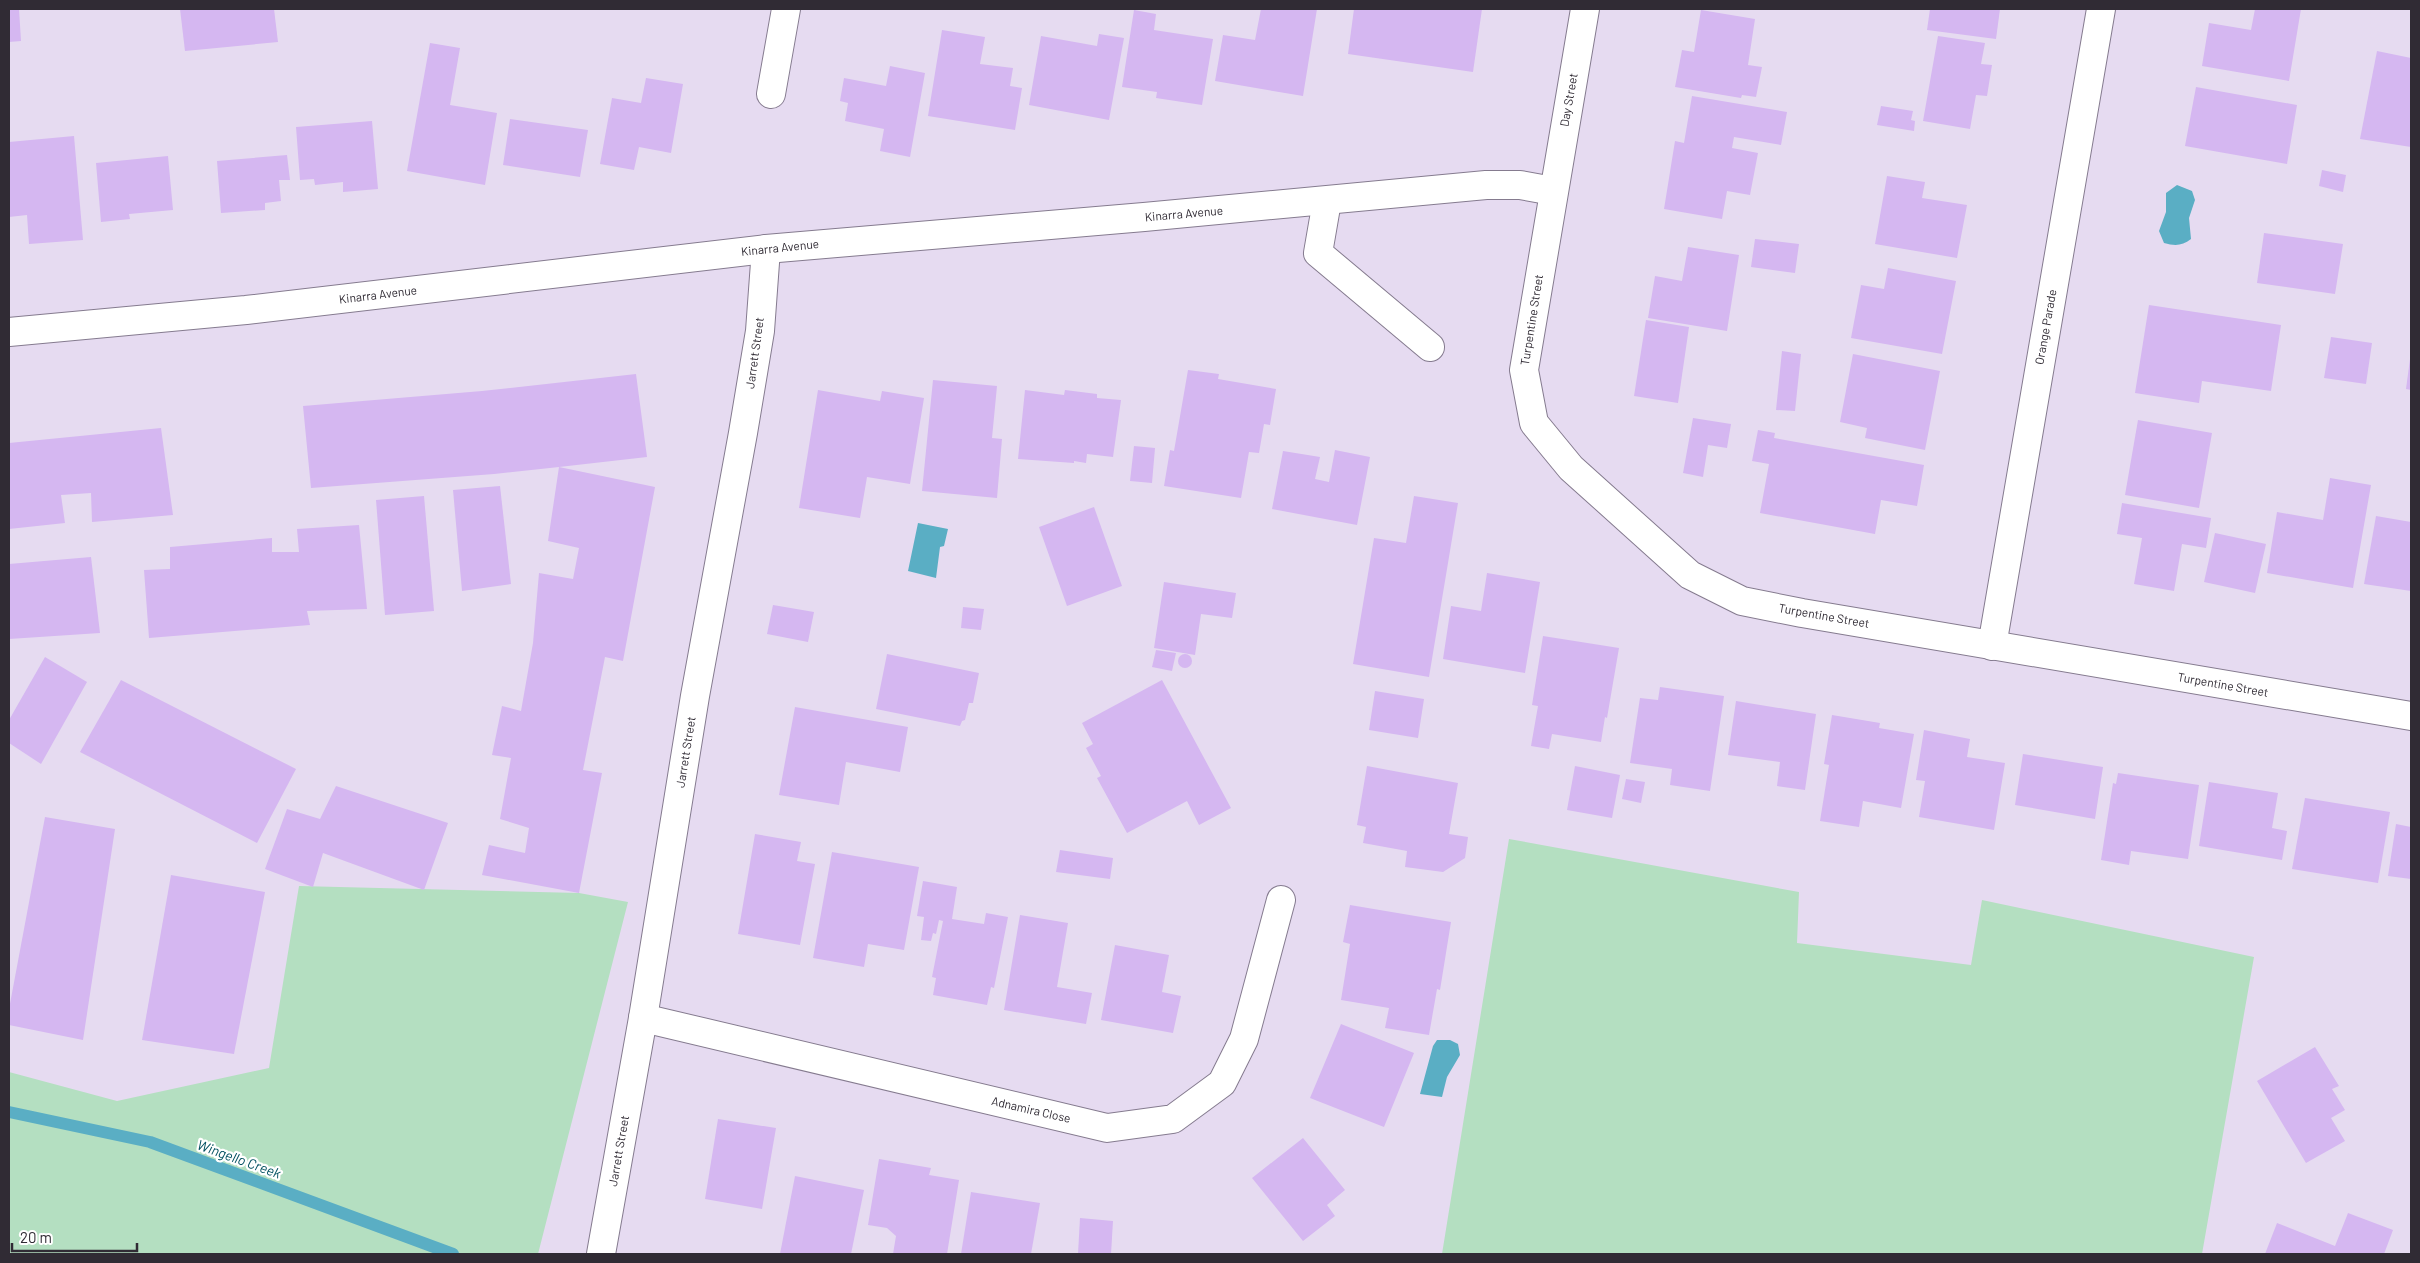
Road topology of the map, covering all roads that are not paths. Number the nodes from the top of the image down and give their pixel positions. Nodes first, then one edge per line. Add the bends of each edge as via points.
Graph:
1 (786, 9) edge
2 (1584, 9) edge
3 (2101, 9) edge
4 (772, 94) dead end
5 (1553, 191) junction
6 (1327, 201) junction
7 (766, 248) junction
8 (9, 332) edge
9 (1430, 347) dead end
10 (1992, 646) junction
11 (2411, 716) edge
12 (1281, 900) dead end
13 (643, 1018) junction
14 (601, 1254) edge

1 - 4 street
2 - 5 street, Day Street
3 - 10 street, Orange Parade
5 - 6 street, Kinarra Avenue via 1520,185 1486,185
5 - 10 street, Turpentine Street via 1524,370 1534,423 1571,468 1690,575 1742,601
6 - 7 street, Kinarra Avenue
6 - 9 street via 1318,253
7 - 8 street, Kinarra Avenue via 246,310
7 - 13 street, Jarrett Street via 757,350 695,696
10 - 11 street, Turpentine Street
12 - 13 street, Adnamira Close via 1244,1039 1222,1083 1173,1119 1107,1128
13 - 14 street, Jarrett Street

